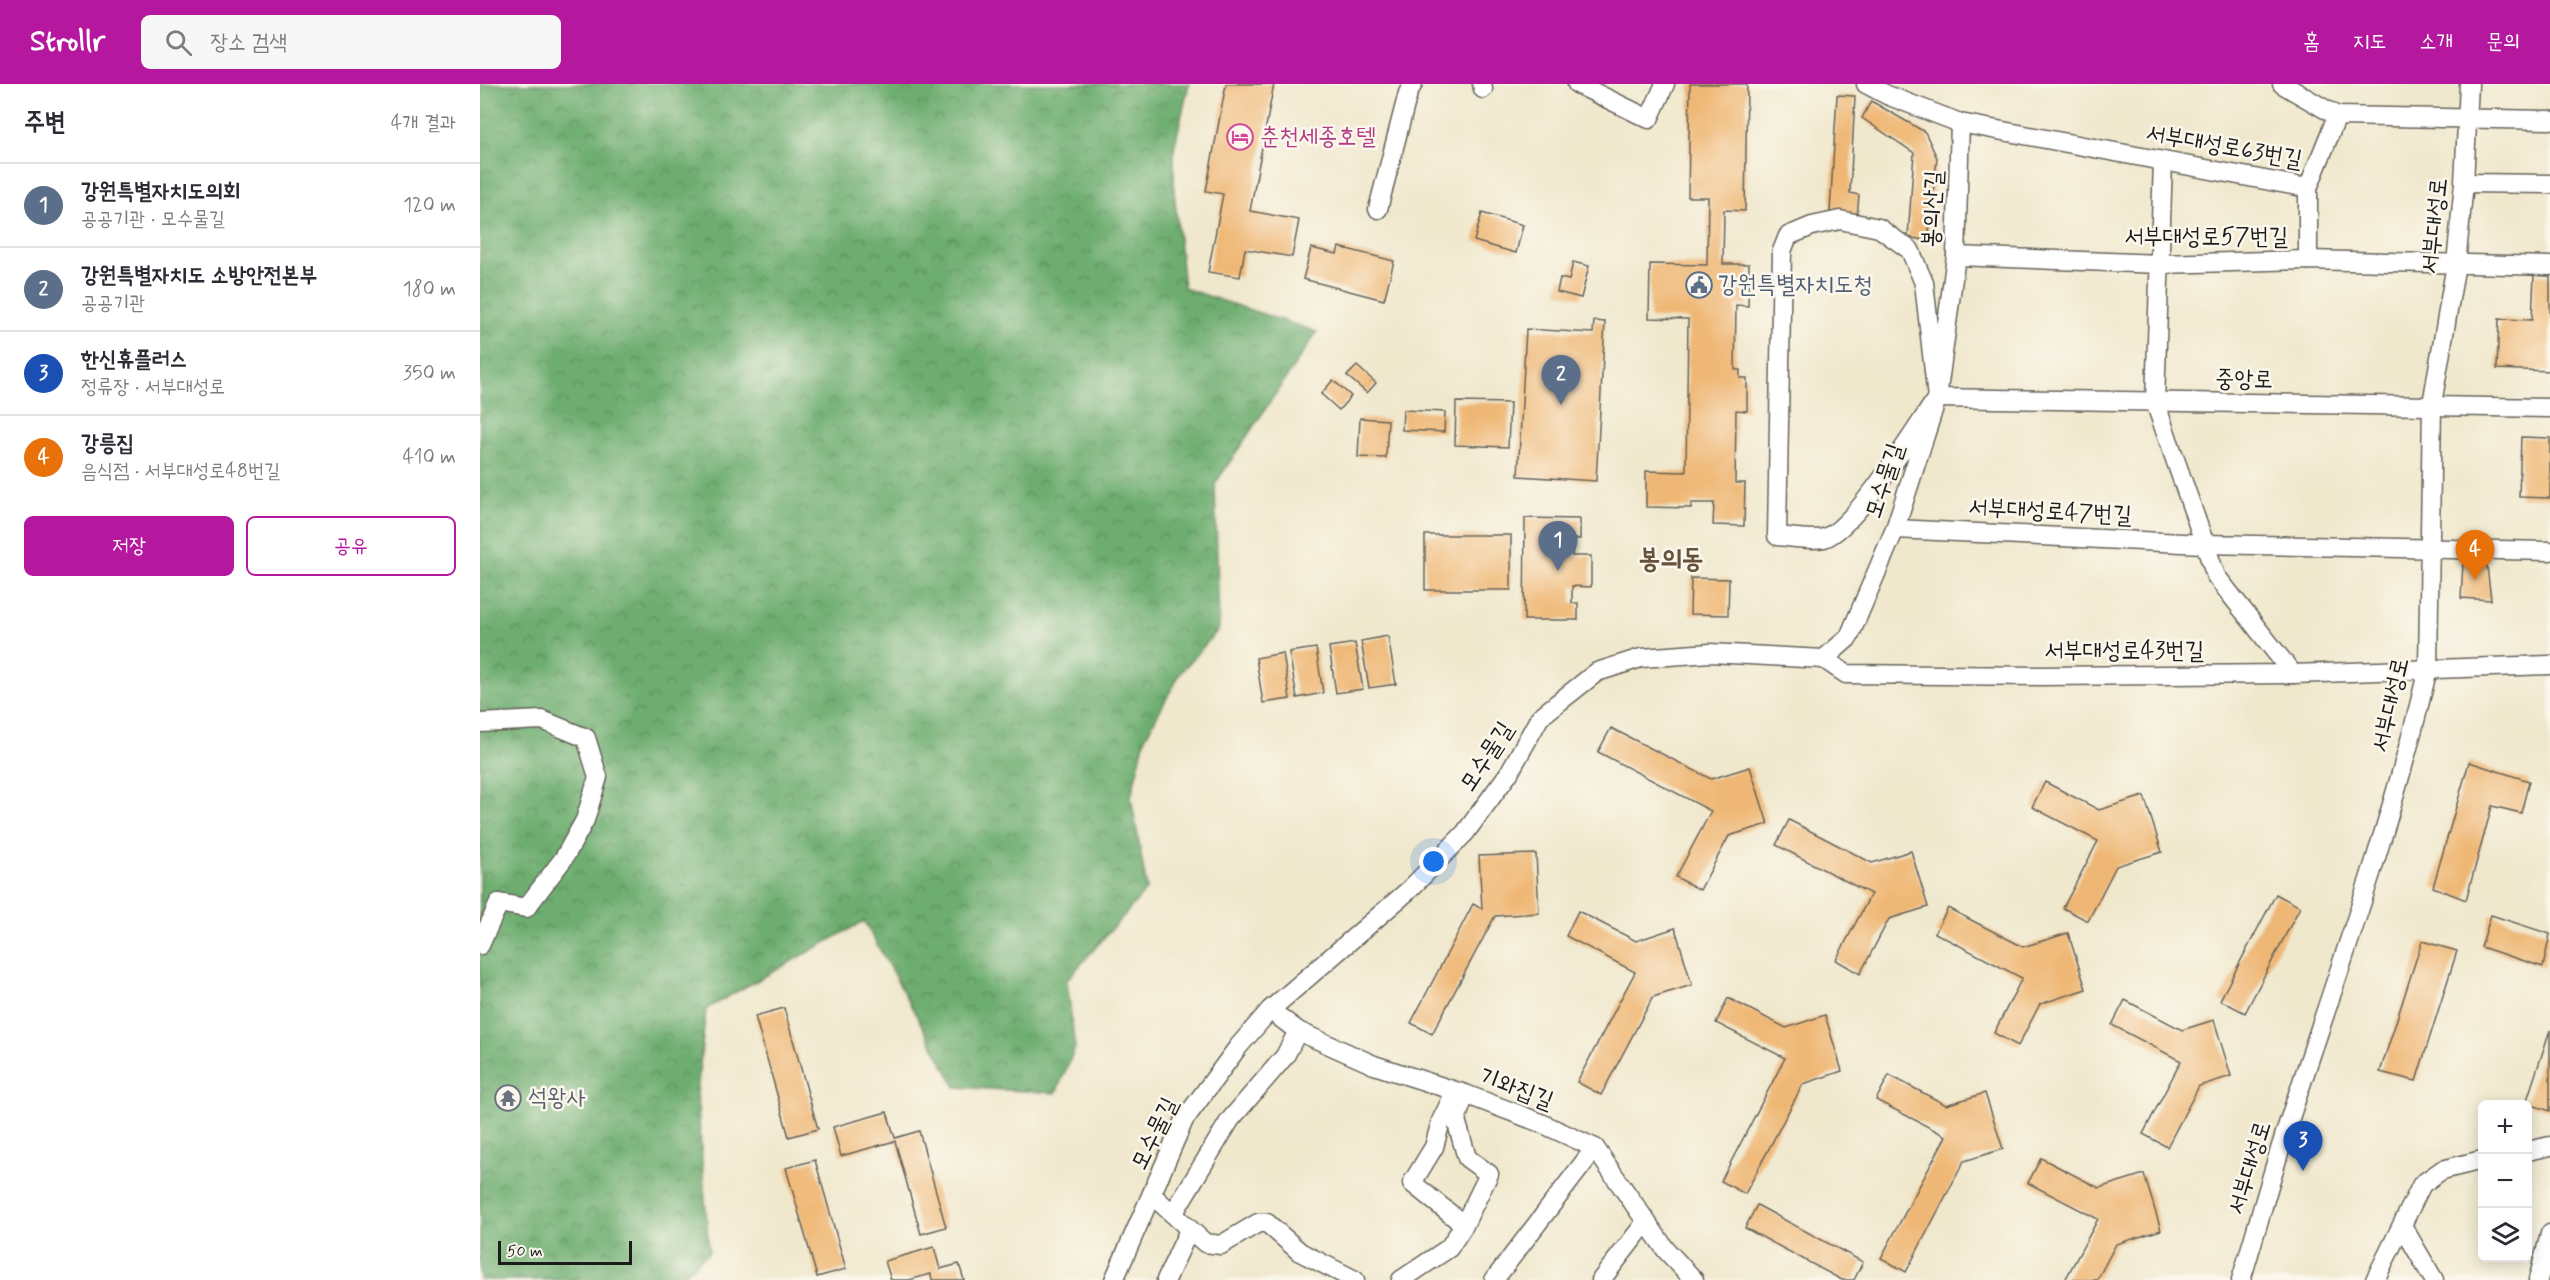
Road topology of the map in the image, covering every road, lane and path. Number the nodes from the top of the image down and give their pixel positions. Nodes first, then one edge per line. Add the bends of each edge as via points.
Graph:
1 (1413, 84) edge
2 (1577, 84) edge
3 (1665, 84) edge
4 (1866, 84) edge
5 (2282, 84) edge
6 (2469, 84) edge
7 (2337, 116) junction
8 (2469, 117) junction
9 (2550, 120) edge
10 (1960, 123) junction
11 (2163, 161) junction
12 (2464, 183) junction
13 (2550, 184) edge
14 (2308, 188) junction
15 (1378, 209) dead end
16 (1956, 256) junction
17 (2308, 260) junction
18 (2160, 264) junction
19 (2456, 264) junction
20 (2550, 266) edge
21 (1937, 398) junction
22 (2155, 402) junction
23 (2432, 404) junction
24 (2550, 408) edge
25 (1895, 529) junction
26 (2204, 544) junction
27 (2430, 549) junction
28 (2550, 551) edge
29 (1824, 659) junction
30 (2550, 665) edge
31 (2428, 668) junction
32 (2293, 674) junction
33 (480, 723) edge
34 (480, 945) edge
35 (1270, 1010) junction
36 (1298, 1031) junction
37 (1460, 1093) junction
38 (2550, 1146) edge
39 (1595, 1148) junction
40 (2532, 1150) edge
41 (2478, 1161) edge
42 (1152, 1195) junction
43 (1173, 1214) junction
44 (1646, 1222) junction
45 (1464, 1225) junction
46 (2403, 1227) junction
47 (1189, 1230) junction
48 (2550, 1234) edge
49 (1114, 1280) edge
50 (1166, 1280) edge
51 (1355, 1280) edge
52 (1401, 1280) edge
53 (1494, 1280) edge
54 (1601, 1280) edge
55 (1694, 1280) edge
56 (2241, 1280) edge
57 (2375, 1280) edge
58 (2434, 1280) edge
59 (2538, 1280) edge

1 - 15 street
2 - 3 street via 1649,119
4 - 10 street
5 - 7 street
6 - 8 street, 서부대성로
7 - 8 street
7 - 14 street, 서부대성로63번길
8 - 9 street
8 - 12 street, 서부대성로
10 - 11 street, 서부대성로63번길
10 - 16 street, 봉의산길
11 - 14 street, 서부대성로63번길
11 - 18 street
12 - 13 street
12 - 19 street, 서부대성로
14 - 17 street
16 - 18 street, 서부대성로57번길
16 - 21 street, 봉의산길
17 - 18 street, 서부대성로57번길
17 - 19 street, 서부대성로57번길
18 - 22 street
19 - 20 street, 서부대성로57번길
19 - 23 street, 서부대성로
21 - 21 street via 1924,283 1910,250 1879,228 1840,220 1788,236 1782,251 1777,536 1823,538 1843,528
21 - 22 street, 중앙로
21 - 25 street, 모수물길
22 - 23 street, 중앙로
22 - 26 street
23 - 24 street, 중앙로
23 - 27 street, 서부대성로
25 - 26 street, 서부대성로47번길
25 - 29 street, 모수물길 via 1849,637
26 - 27 street, 서부대성로47번길
26 - 32 street via 2216,576
27 - 28 street, 서부대성로47번길
27 - 31 street, 서부대성로
29 - 32 street, 서부대성로43번길 via 1846,674
29 - 35 street, 모수물길 via 1710,653 1641,658 1597,672 1540,717 1509,773 1465,833 1409,890
30 - 31 street, 서부대성로43번길
31 - 32 street, 서부대성로43번길
31 - 56 street, 서부대성로 via 2360,910
33 - 34 street via 543,720 586,738 598,777 585,820 564,858 526,908 500,903
35 - 36 street, 기와집길
35 - 42 street, 모수물길 via 1184,1120
36 - 37 street, 기와집길 via 1374,1065
36 - 43 street via 1285,1056 1230,1120
37 - 39 street, 기와집길
37 - 45 street via 1456,1120 1467,1158 1489,1174
37 - 45 street via 1441,1121 1434,1147 1412,1183
38 - 40 street
39 - 44 street
39 - 53 street
41 - 46 street via 2442,1170 2422,1184
42 - 43 street
42 - 49 street, 모수물길
43 - 47 street
44 - 54 street
44 - 55 street
45 - 52 street via 1449,1248
46 - 57 street
46 - 58 street
47 - 50 street
47 - 51 street via 1205,1243 1221,1245 1258,1223 1267,1222 1300,1252
48 - 59 street

